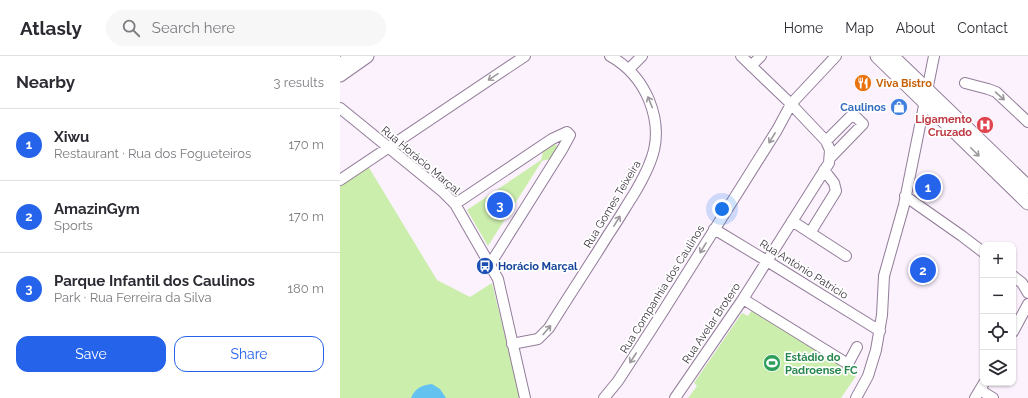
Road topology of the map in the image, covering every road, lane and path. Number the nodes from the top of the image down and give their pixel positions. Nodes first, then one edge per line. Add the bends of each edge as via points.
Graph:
1 (351, 56) edge
2 (525, 56) edge
3 (610, 56) edge
4 (642, 56) edge
5 (741, 56) edge
6 (761, 56) edge
7 (836, 56) edge
8 (877, 56) edge
9 (892, 56) edge
10 (934, 56) edge
11 (364, 57) edge
12 (340, 63) edge
13 (751, 66) junction
14 (629, 69) junction
15 (340, 75) edge
16 (965, 83) dead end
17 (926, 96) junction
18 (791, 104) junction
19 (340, 108) edge
20 (1028, 122) edge
21 (826, 141) junction
22 (388, 148) junction
23 (830, 158) junction
24 (824, 170) junction
25 (340, 180) edge
26 (1028, 187) edge
27 (906, 196) junction
28 (1028, 203) edge
29 (455, 204) junction
30 (792, 221) junction
31 (714, 229) junction
32 (810, 233) junction
33 (980, 250) edge
34 (846, 256) dead end
35 (767, 260) junction
36 (489, 266) junction
37 (1016, 278) edge
38 (1028, 293) edge
39 (742, 299) junction
40 (1028, 304) edge
41 (1016, 326) edge
42 (880, 331) junction
43 (512, 344) junction
44 (857, 347) dead end
45 (979, 390) edge
46 (524, 398) edge
47 (604, 398) edge
48 (675, 398) edge
49 (856, 398) edge
50 (993, 398) edge

1 - 12 street
2 -> 22 street
3 - 14 street, Rua Gomes Teixeira
4 - 14 street
5 - 13 street
6 - 13 street
7 - 18 street, Rua Companhia dos Caulinos
8 - 17 main road
9 - 17 main road
10 - 17 street
11 - 15 main road
13 - 18 street
43 -> 14 street, Rua Gomes Teixeira via 538,340 550,328 648,169 655,146 656,119 644,88
16 -> 20 street via 996,92
17 - 26 main road
17 - 27 street
17 -> 28 main road
18 - 21 street
18 -> 31 street, Rua Companhia dos Caulinos
19 - 22 street, Rua Horácio Marçal
21 - 23 street via 829,145
21 - 23 street, Rua Avelar Brotero via 853,114 863,124
22 - 25 street
22 - 29 street, Rua Horácio Marçal
23 - 24 street, Rua Avelar Brotero
24 - 30 street, Rua Avelar Brotero
24 - 32 street via 834,183 836,191
27 - 33 street
27 - 42 street via 884,276
29 - 36 street, Rua Horácio Marçal
29 - 36 street via 552,139 567,132 570,135
30 - 32 street
30 - 35 street, Rua Avelar Brotero
31 - 35 street, Rua António Patrício
31 -> 47 street, Rua Companhia dos Caulinos via 618,381
32 - 34 street
35 - 39 street, Rua Avelar Brotero
35 - 42 street, Rua António Patrício
36 - 43 street, Rua Horácio Marçal via 498,279
37 - 38 street
39 - 44 street via 848,364
39 - 48 street, Rua Avelar Brotero
40 - 41 street
42 - 49 street via 868,376
43 - 46 street, Rua Horácio Marçal
45 - 50 street

